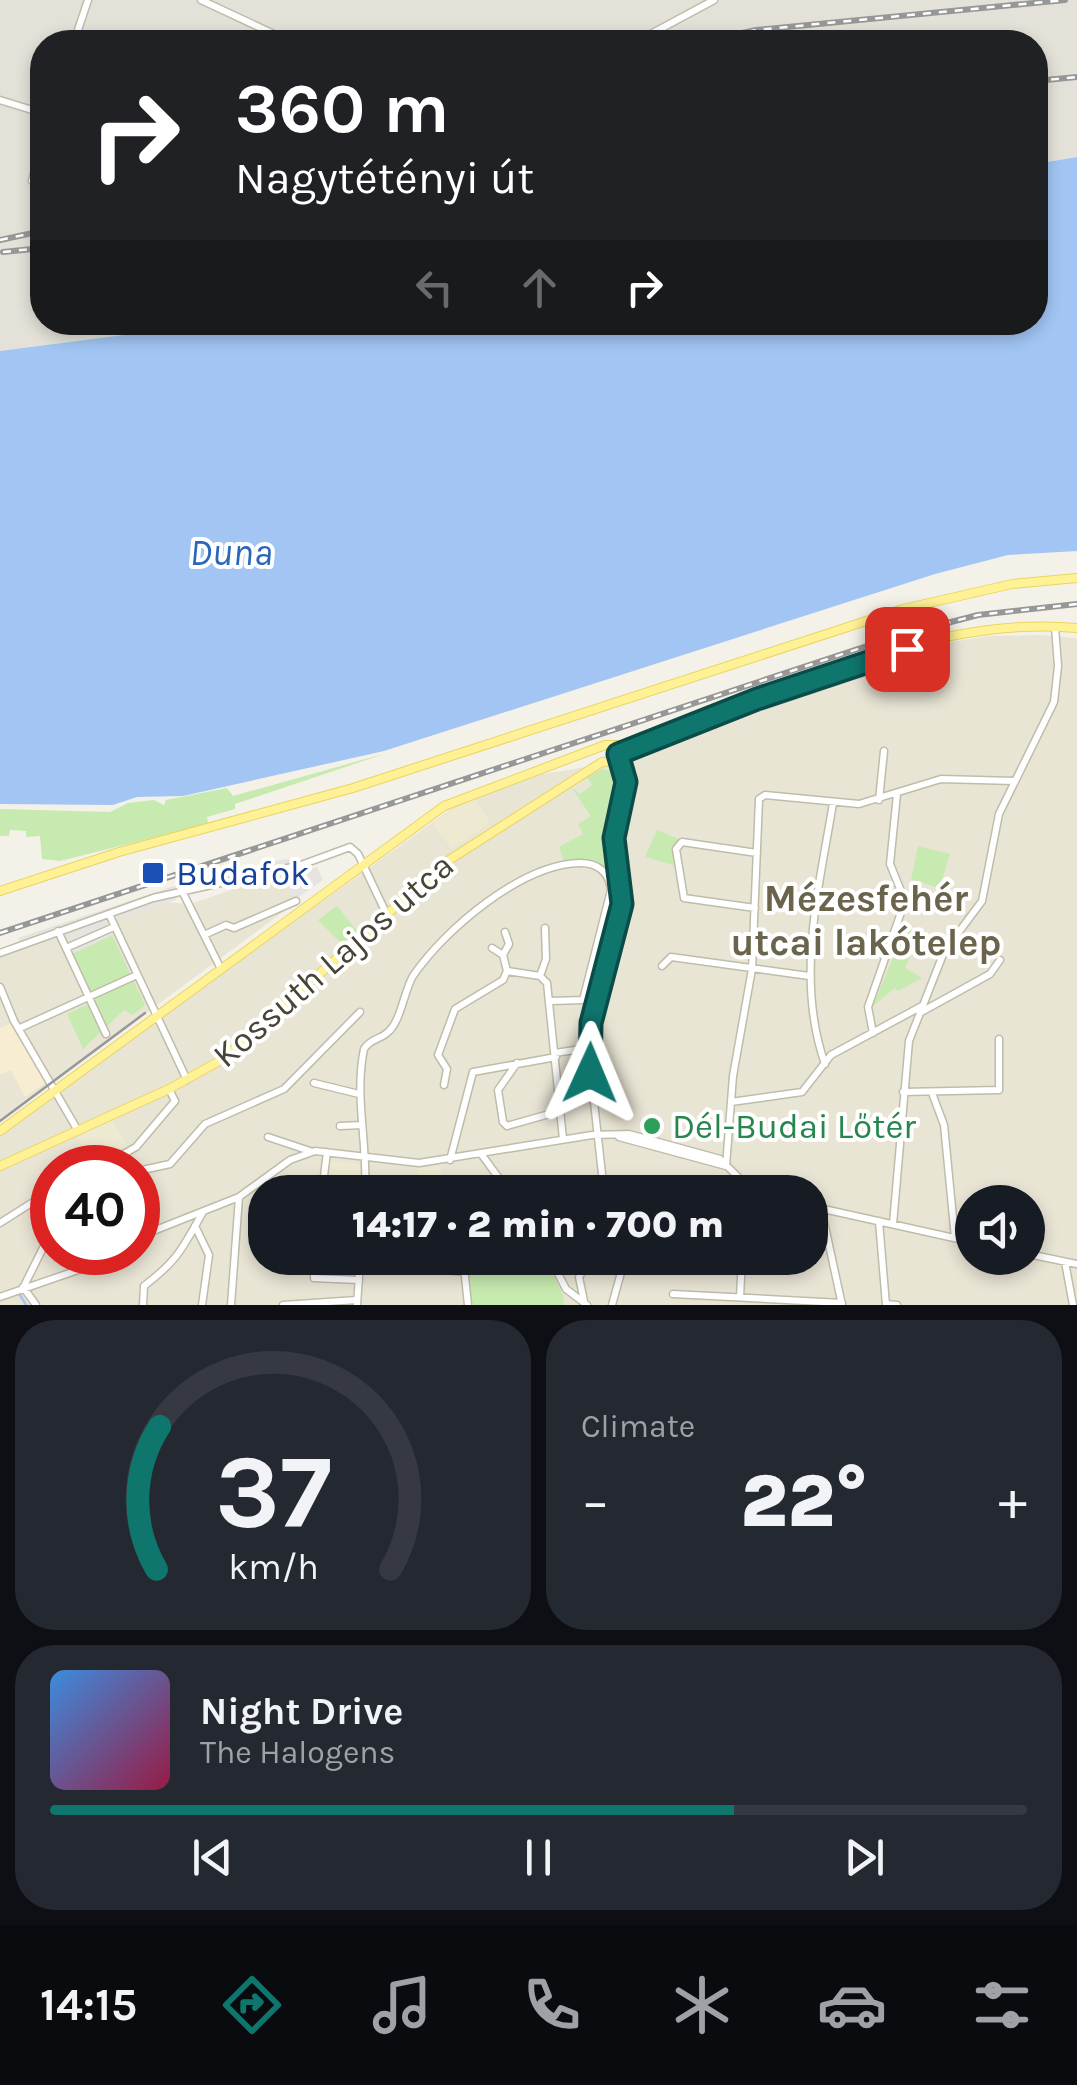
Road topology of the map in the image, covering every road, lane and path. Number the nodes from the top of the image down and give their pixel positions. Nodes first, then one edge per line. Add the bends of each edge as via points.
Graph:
1 (88, 0) edge
2 (201, 0) edge
3 (714, 0) edge
4 (78, 30) edge
5 (265, 30) edge
6 (658, 30) edge
7 (0, 100) edge
8 (30, 109) edge
9 (1077, 578) edge
10 (1054, 627) junction
11 (1077, 628) edge
12 (884, 751) dead end
13 (608, 756) junction
14 (1015, 780) junction
15 (897, 794) junction
16 (879, 800) junction
17 (833, 803) junction
18 (757, 853) junction
19 (362, 864) junction
20 (0, 891) edge
21 (182, 891) junction
22 (296, 901) dead end
23 (756, 908) junction
24 (108, 914) junction
25 (387, 915) junction
26 (114, 927) junction
27 (545, 928) dead end
28 (58, 931) junction
29 (506, 932) dead end
30 (204, 936) junction
31 (66, 948) junction
32 (492, 948) dead end
33 (0, 953) edge
34 (503, 955) junction
35 (1000, 960) dead end
36 (662, 966) dead end
37 (222, 969) junction
38 (593, 969) junction
39 (752, 969) junction
40 (507, 971) junction
41 (605, 972) junction
42 (137, 975) junction
43 (540, 976) junction
44 (809, 976) junction
45 (0, 987) edge
46 (88, 997) junction
47 (550, 1001) junction
48 (924, 1007) junction
49 (360, 1012) dead end
50 (157, 1017) junction
51 (20, 1028) junction
52 (873, 1033) junction
53 (106, 1034) dead end
54 (1000, 1039) dead end
55 (588, 1048) junction
56 (555, 1055) junction
57 (518, 1062) junction
58 (825, 1064) junction
59 (187, 1080) junction
60 (314, 1083) dead end
61 (444, 1084) dead end
62 (170, 1089) junction
63 (56, 1090) junction
64 (903, 1092) junction
65 (932, 1093) junction
66 (358, 1094) junction
67 (731, 1102) junction
68 (560, 1111) junction
69 (362, 1125) junction
70 (340, 1126) dead end
71 (77, 1129) junction
72 (0, 1131) edge
73 (600, 1135) junction
74 (268, 1137) dead end
75 (564, 1139) junction
76 (135, 1145) edge
77 (310, 1151) junction
78 (327, 1152) junction
79 (482, 1155) junction
80 (366, 1158) junction
81 (450, 1160) junction
82 (0, 1166) edge
83 (160, 1166) edge
84 (726, 1166) junction
85 (324, 1175) edge
86 (366, 1175) edge
87 (497, 1175) edge
88 (603, 1175) edge
89 (734, 1175) edge
90 (239, 1198) junction
91 (30, 1204) edge
92 (828, 1209) edge
93 (203, 1212) junction
94 (879, 1221) junction
95 (0, 1223) edge
96 (893, 1224) junction
97 (195, 1226) junction
98 (160, 1229) edge
99 (828, 1237) edge
100 (955, 1238) joint
101 (1045, 1258) edge
102 (1065, 1262) junction
103 (1077, 1264) edge
104 (30, 1273) edge
105 (62, 1275) edge
106 (316, 1275) edge
107 (358, 1275) edge
108 (465, 1275) edge
109 (559, 1275) joint
110 (620, 1275) edge
111 (741, 1275) edge
112 (580, 1277) joint
113 (358, 1280) junction
114 (23, 1287) junction
115 (673, 1294) dead end
116 (740, 1296) junction
117 (0, 1297) edge
118 (357, 1303) edge
119 (585, 1303) edge
120 (842, 1304) edge
121 (4, 1305) edge
122 (36, 1305) edge
123 (143, 1305) edge
124 (202, 1305) edge
125 (232, 1305) edge
126 (283, 1305) edge
127 (468, 1305) edge
128 (612, 1305) edge
129 (886, 1305) edge
130 (897, 1305) edge
131 (1074, 1305) edge

1 - 4 street
2 - 5 street
3 - 6 street
7 - 8 street
9 - 20 main road via 980,590 902,609 316,800
10 - 11 main road
10 - 13 main road via 950,636
10 - 14 street via 1054,702
12 - 16 street
13 - 19 main road via 575,757 455,800
13 - 25 main road, Kossuth Lajos utca via 459,852
13 - 41 street via 626,777 614,838 622,904
14 - 15 street via 941,779
14 - 48 street via 993,832 982,902 944,952
15 - 16 street
15 - 52 street via 890,864 904,907 870,1001
16 - 17 street
17 - 18 street via 761,796
17 - 44 street
18 - 23 street
18 - 23 street via 682,842 676,849 684,898
19 - 21 street via 346,848
19 - 25 street
19 - 37 main road
21 - 24 street
21 - 30 street
22 - 30 street
23 - 39 street
24 - 26 street
24 - 28 street
25 - 59 main road, Kossuth Lajos utca via 240,1046
26 - 31 street
26 - 42 street
27 - 43 street
28 - 31 street
28 - 33 street
29 - 34 street
30 - 37 street
31 - 46 street
32 - 34 street
34 - 40 street
35 - 48 street via 990,974
36 - 39 street via 671,956
37 - 50 main road
38 - 41 street
38 - 47 street via 580,1003
38 - 66 street via 612,890 603,870 580,863 548,868 464,920 415,973 390,1030 368,1043
39 - 44 street
39 - 67 street
40 - 43 street
40 - 61 street via 455,1009 438,1055 447,1068
41 - 55 street
42 - 46 street
42 - 50 street
43 - 47 street
44 - 58 street
45 - 51 street
46 - 51 street
46 - 53 street
47 - 56 street
48 - 52 street
48 - 64 street via 909,1042
49 - 83 street via 284,1089 204,1124 170,1164
50 - 59 street
50 - 63 main road
51 - 63 street
52 - 58 street
54 - 65 street via 999,1090
55 - 56 street
55 - 73 street
56 - 57 street
56 - 68 street
57 - 68 street via 498,1090 507,1126
57 - 81 street via 470,1076
58 - 67 street via 802,1092
59 - 62 main road, Kossuth Lajos utca
60 - 66 street
62 - 71 main road, Kossuth Lajos utca
62 - 76 street via 173,1105
63 - 71 street
63 - 72 main road
64 - 65 street
64 - 96 street
65 - 100 street via 944,1124
66 - 69 street
67 - 84 street
68 - 75 street
69 - 70 street
69 - 80 street
71 - 82 main road, Kossuth Lajos utca
73 - 75 street
73 - 84 street
73 - 88 street
74 - 77 street
75 - 79 street
77 - 78 street
77 - 90 street
78 - 80 street
78 - 85 street
79 - 81 street
79 - 87 street
80 - 81 street
80 - 86 street
84 - 89 street
90 - 93 street
90 - 125 street
91 - 95 street
92 - 94 street
93 - 97 street
93 - 98 street
94 - 96 street
94 - 129 street
96 - 100 street
97 - 123 street via 178,1260 144,1286
97 - 124 street via 210,1263
99 - 120 street
101 - 102 street
102 - 103 street
102 - 131 street
104 - 114 street
105 - 114 street
106 - 113 street
107 - 113 street
108 - 127 street
109 - 112 street
109 - 119 street
110 - 128 street
111 - 116 street
112 - 119 street
113 - 118 street
114 - 117 street
114 - 122 street
115 - 116 street
116 - 120 street
117 - 121 street
118 - 126 street
129 - 130 street

